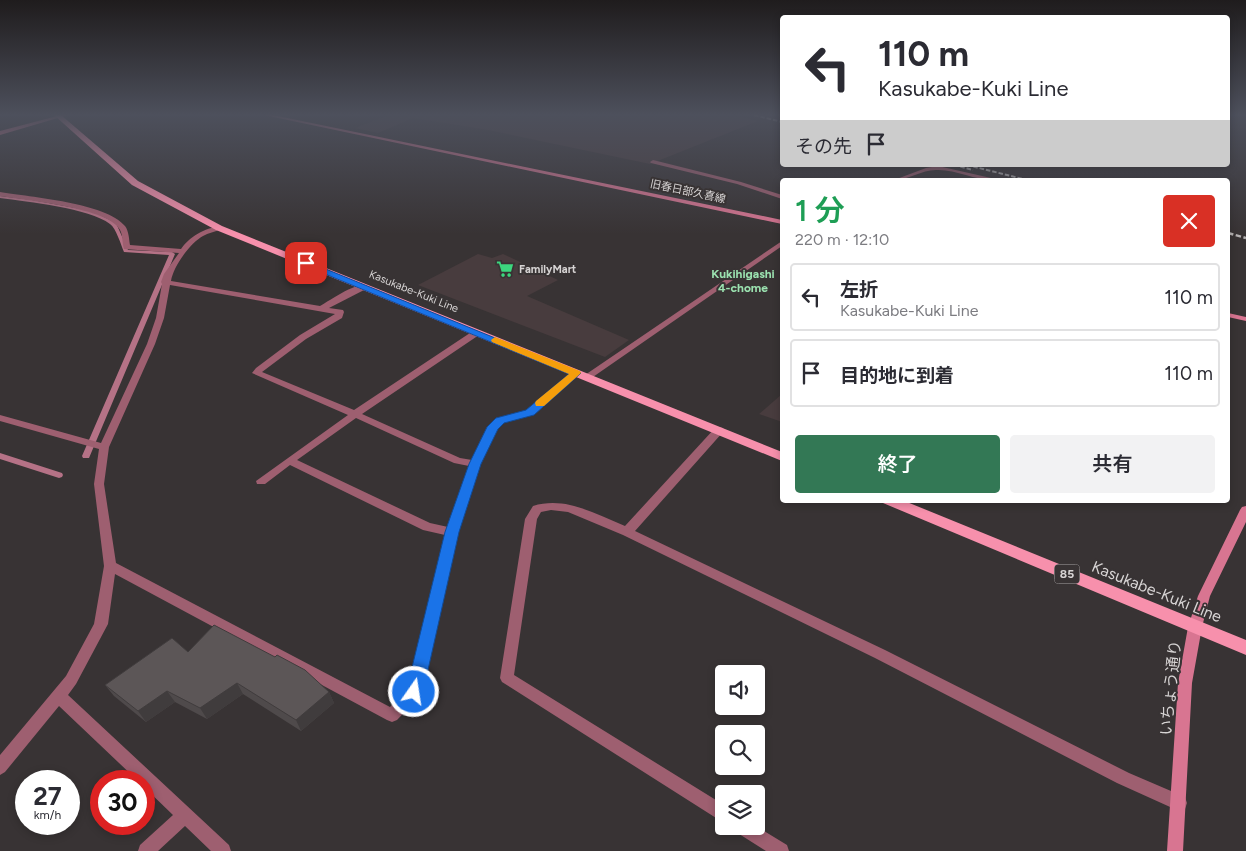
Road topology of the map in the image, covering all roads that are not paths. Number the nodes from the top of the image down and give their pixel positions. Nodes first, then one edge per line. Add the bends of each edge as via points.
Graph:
1 (104, 155) edge
2 (458, 155) edge
3 (654, 162) dead end
4 (903, 178) edge
5 (982, 178) edge
6 (0, 194) edge
7 (780, 196) edge
8 (780, 222) edge
9 (219, 228) junction
10 (780, 243) edge
11 (183, 251) junction
12 (166, 282) junction
13 (363, 287) junction
14 (323, 308) junction
15 (1230, 315) edge
16 (1246, 319) edge
17 (476, 333) junction
18 (576, 373) junction
19 (587, 377) junction
20 (355, 414) junction
21 (0, 418) edge
22 (719, 430) junction
23 (104, 447) junction
24 (780, 456) edge
25 (290, 461) junction
26 (475, 464) junction
27 (262, 481) dead end
28 (895, 503) edge
29 (1246, 510) edge
30 (452, 532) junction
31 (628, 532) junction
32 (110, 566) junction
33 (1195, 627) junction
34 (1246, 648) edge
35 (59, 696) junction
36 (0, 767) edge
37 (1179, 803) junction
38 (715, 809) edge
39 (185, 815) junction
40 (756, 835) edge
41 (146, 851) edge
42 (223, 851) edge
43 (781, 851) edge
44 (1175, 851) edge

1 - 9 main road, Kasukabe-Kuki Line via 135,183
2 - 8 street, 旧春日部久喜線
3 - 7 street
4 - 5 street via 938,168
6 - 11 street via 79,207 108,216 123,228 128,247
9 - 11 street via 200,235
9 - 13 main road, Kasukabe-Kuki Line
10 - 19 street
11 - 12 street
12 - 14 street
12 - 23 street via 160,318 151,344
13 - 14 street
13 - 17 main road, Kasukabe-Kuki Line
14 - 20 street via 340,312 339,316 303,337 258,373
15 - 16 street
17 - 18 main road, Kasukabe-Kuki Line
17 - 20 street
18 - 19 main road, Kasukabe-Kuki Line
18 - 26 street via 530,413 500,420 493,427
19 - 22 main road, Kasukabe-Kuki Line
20 - 25 street
20 - 26 street via 458,461
21 - 23 street
22 - 24 main road, Kasukabe-Kuki Line
22 - 31 street
23 - 32 street via 99,484
25 - 27 street
25 - 30 street via 427,528
26 - 30 street
28 - 33 main road, Kasukabe-Kuki Line / 85
29 - 33 street, いちょう通り via 1204,596
30 - 32 street via 414,692 392,715
31 - 37 street
31 - 38 street via 570,508 551,506 537,509 531,519 507,678
32 - 35 street via 101,624
33 - 34 main road, Kasukabe-Kuki Line / 85
33 - 37 street, いちょう通り via 1185,683
35 - 36 street
35 - 39 street
37 - 44 street, いちょう通り
39 - 41 street
39 - 42 street
40 - 43 street

